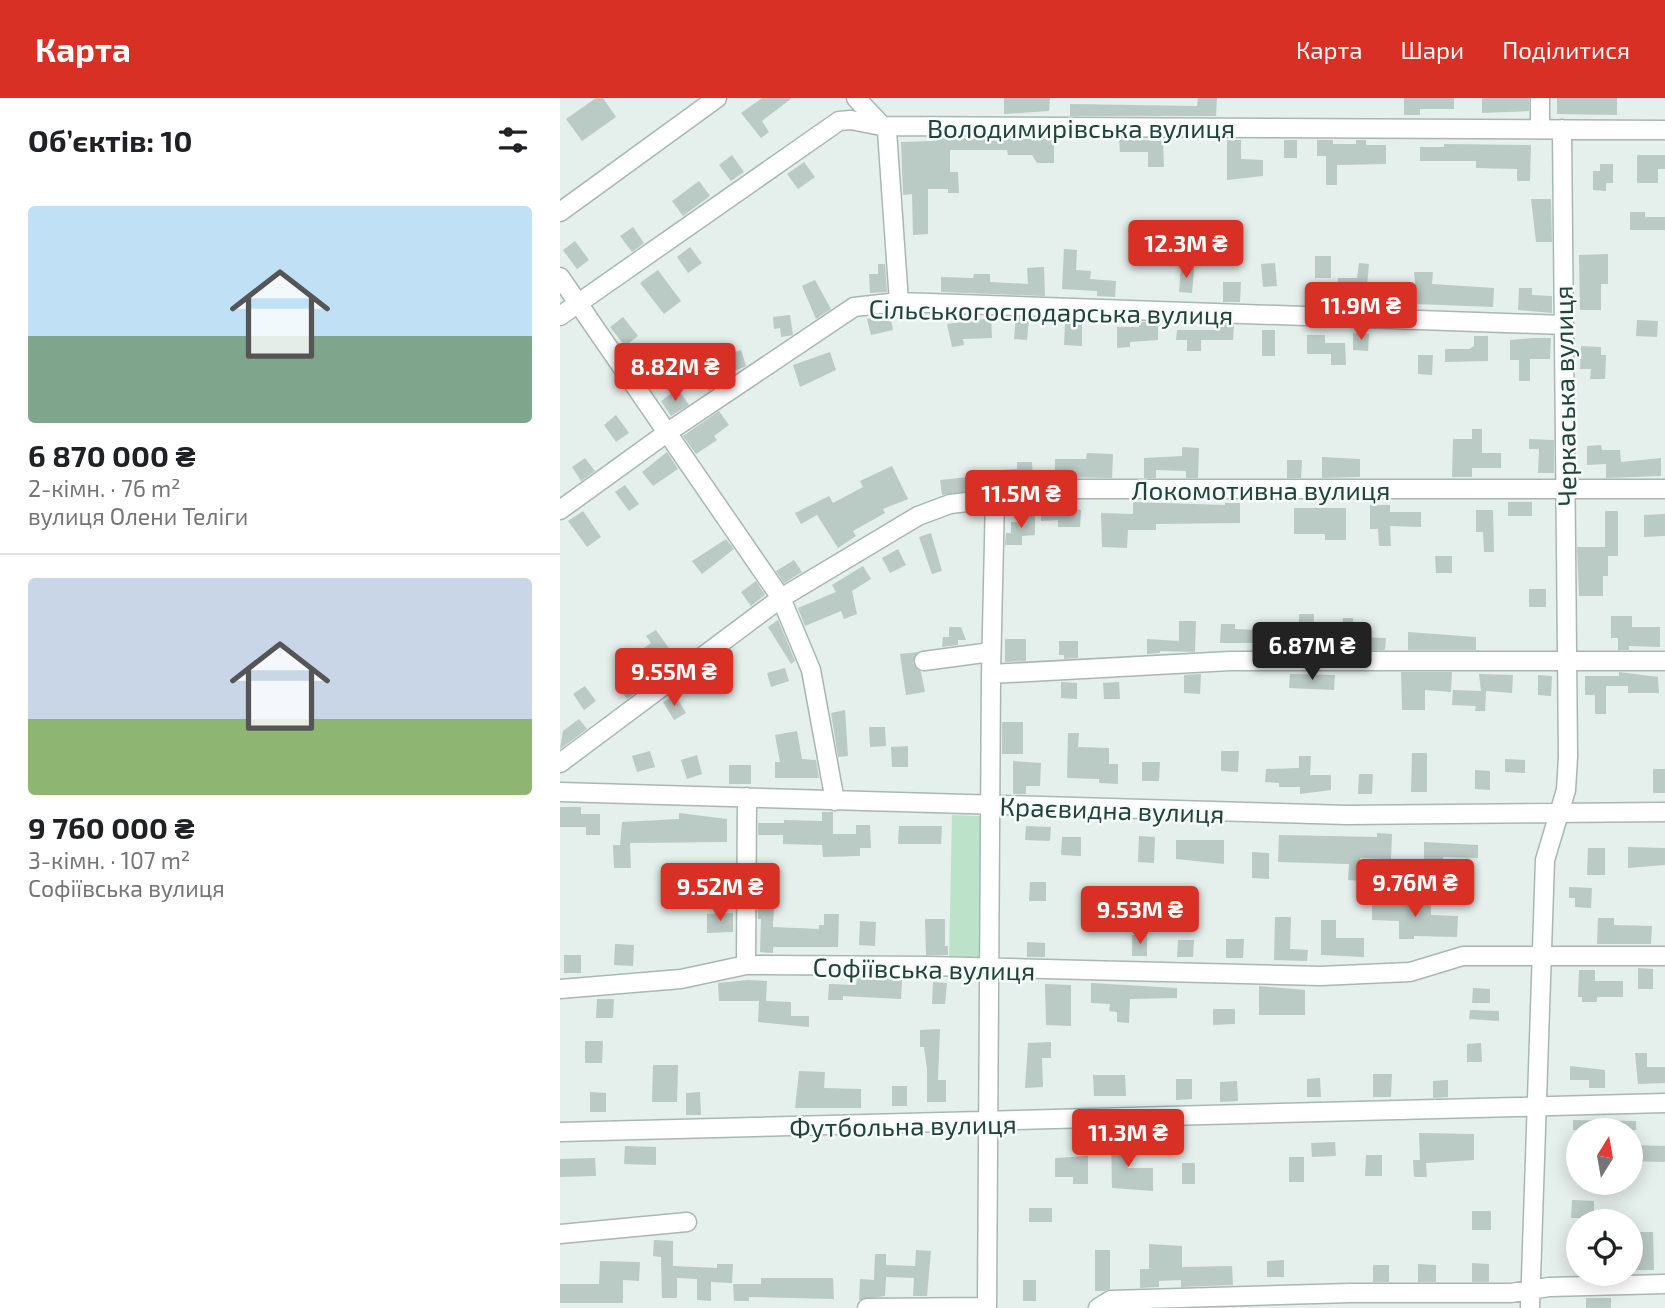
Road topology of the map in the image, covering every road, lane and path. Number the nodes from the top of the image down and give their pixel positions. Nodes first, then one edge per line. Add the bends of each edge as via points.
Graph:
1 (717, 98) edge
2 (856, 98) edge
3 (1540, 98) edge
4 (881, 125) junction
5 (1540, 129) junction
6 (1562, 129) junction
7 (1665, 130) edge
8 (560, 212) edge
9 (560, 277) edge
10 (899, 302) junction
11 (579, 303) junction
12 (560, 317) edge
13 (1564, 325) junction
14 (668, 432) junction
15 (1566, 489) junction
16 (1665, 489) edge
17 (995, 497) junction
18 (560, 510) edge
19 (781, 598) junction
20 (991, 652) junction
21 (924, 661) dead end
22 (1665, 662) edge
23 (1566, 664) junction
24 (991, 674) junction
25 (560, 763) edge
26 (560, 792) edge
27 (747, 797) junction
28 (835, 801) junction
29 (992, 806) junction
30 (1665, 812) edge
31 (1560, 813) junction
32 (1543, 956) junction
33 (1665, 956) edge
34 (746, 965) junction
35 (989, 969) junction
36 (560, 989) edge
37 (1665, 1103) edge
38 (1536, 1104) junction
39 (989, 1123) junction
40 (560, 1132) edge
41 (687, 1222) dead end
42 (560, 1234) edge
43 (1665, 1284) edge
44 (1530, 1299) edge
45 (987, 1307) edge
46 (867, 1308) edge
47 (1098, 1308) edge

1 - 8 street
2 - 4 street
3 - 5 street
4 - 5 street, Володимирівська вулиця
4 - 10 street via 887,131
4 - 11 street, Володимирівська вулиця via 839,121
5 - 6 street, Володимирівська вулиця
6 - 7 street, Володимирівська вулиця
6 - 13 street, Черкаська вулиця
9 - 11 street
10 - 13 street, Сільськогосподарська вулиця
10 - 14 street, Сільськогосподарська вулиця via 854,307
11 - 12 street, Володимирівська вулиця
11 - 14 street
13 - 15 street, Черкаська вулиця
14 - 18 street, Сільськогосподарська вулиця
14 - 19 street
15 - 16 street, Локомотивна вулиця
15 - 17 street, Локомотивна вулиця via 1078,489
15 - 23 street, Черкаська вулиця
17 - 19 street, Локомотивна вулиця via 950,504 918,516
17 - 20 street
19 - 25 street, Локомотивна вулиця
19 - 28 street via 811,670
20 - 21 street
20 - 24 street
22 - 23 street
23 - 24 street via 1230,661
23 - 31 street, Черкаська вулиця via 1568,757
24 - 29 street
26 - 27 street, Краєвидна вулиця
27 - 28 street, Краєвидна вулиця
27 - 34 street
28 - 29 street, Краєвидна вулиця
29 - 31 street, Краєвидна вулиця via 1347,816
29 - 35 street
30 - 31 street, Краєвидна вулиця
31 - 32 street, Черкаська вулиця via 1545,860
32 - 33 street, Софіївська вулиця
32 - 35 street, Софіївська вулиця via 1463,956 1410,972 1320,976
32 - 38 street, Черкаська вулиця
34 - 35 street, Софіївська вулиця
34 - 36 street, Софіївська вулиця via 681,979
35 - 39 street
37 - 38 street, Футбольна вулиця
38 - 39 street, Футбольна вулиця
38 - 44 street, Черкаська вулиця
39 - 40 street, Футбольна вулиця
39 - 45 street
41 - 42 street
43 - 44 street
44 - 47 street via 1511,1293 1351,1293 1111,1300
45 - 46 street

